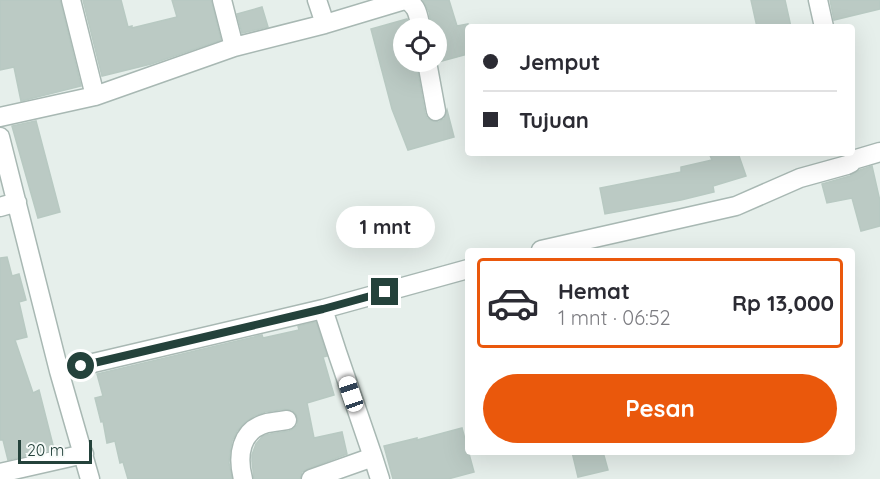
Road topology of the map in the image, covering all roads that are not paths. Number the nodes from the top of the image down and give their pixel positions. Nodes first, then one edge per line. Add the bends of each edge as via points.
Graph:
1 (72, 0) edge
2 (222, 0) edge
3 (317, 0) edge
4 (405, 0) edge
5 (818, 0) edge
6 (419, 18) edge
7 (325, 24) junction
8 (823, 24) edge
9 (234, 47) junction
10 (429, 72) edge
11 (95, 96) junction
12 (436, 111) dead end
13 (0, 117) edge
14 (0, 137) edge
15 (880, 152) edge
16 (852, 156) edge
17 (855, 156) edge
18 (9, 204) edge
19 (550, 248) edge
20 (465, 270) edge
21 (323, 309) junction
22 (59, 371) junction
23 (287, 420) dead end
24 (84, 454) junction
25 (373, 457) junction
26 (0, 474) edge
27 (90, 479) edge
28 (243, 479) edge
29 (311, 479) edge
30 (380, 479) edge

1 - 11 street
2 - 9 street
3 - 7 street
4 - 6 street via 414,5
4 - 7 street
5 - 8 street
7 - 9 street
9 - 11 street
10 - 12 street
11 - 13 street
14 - 18 street
15 - 17 street
16 - 19 street via 851,163 800,178 736,206
18 - 22 street
20 - 21 street
21 - 22 street
21 - 25 street
22 - 24 street
23 - 28 street via 265,424 244,439 240,450
24 - 26 street
24 - 27 street
25 - 29 street
25 - 30 street

